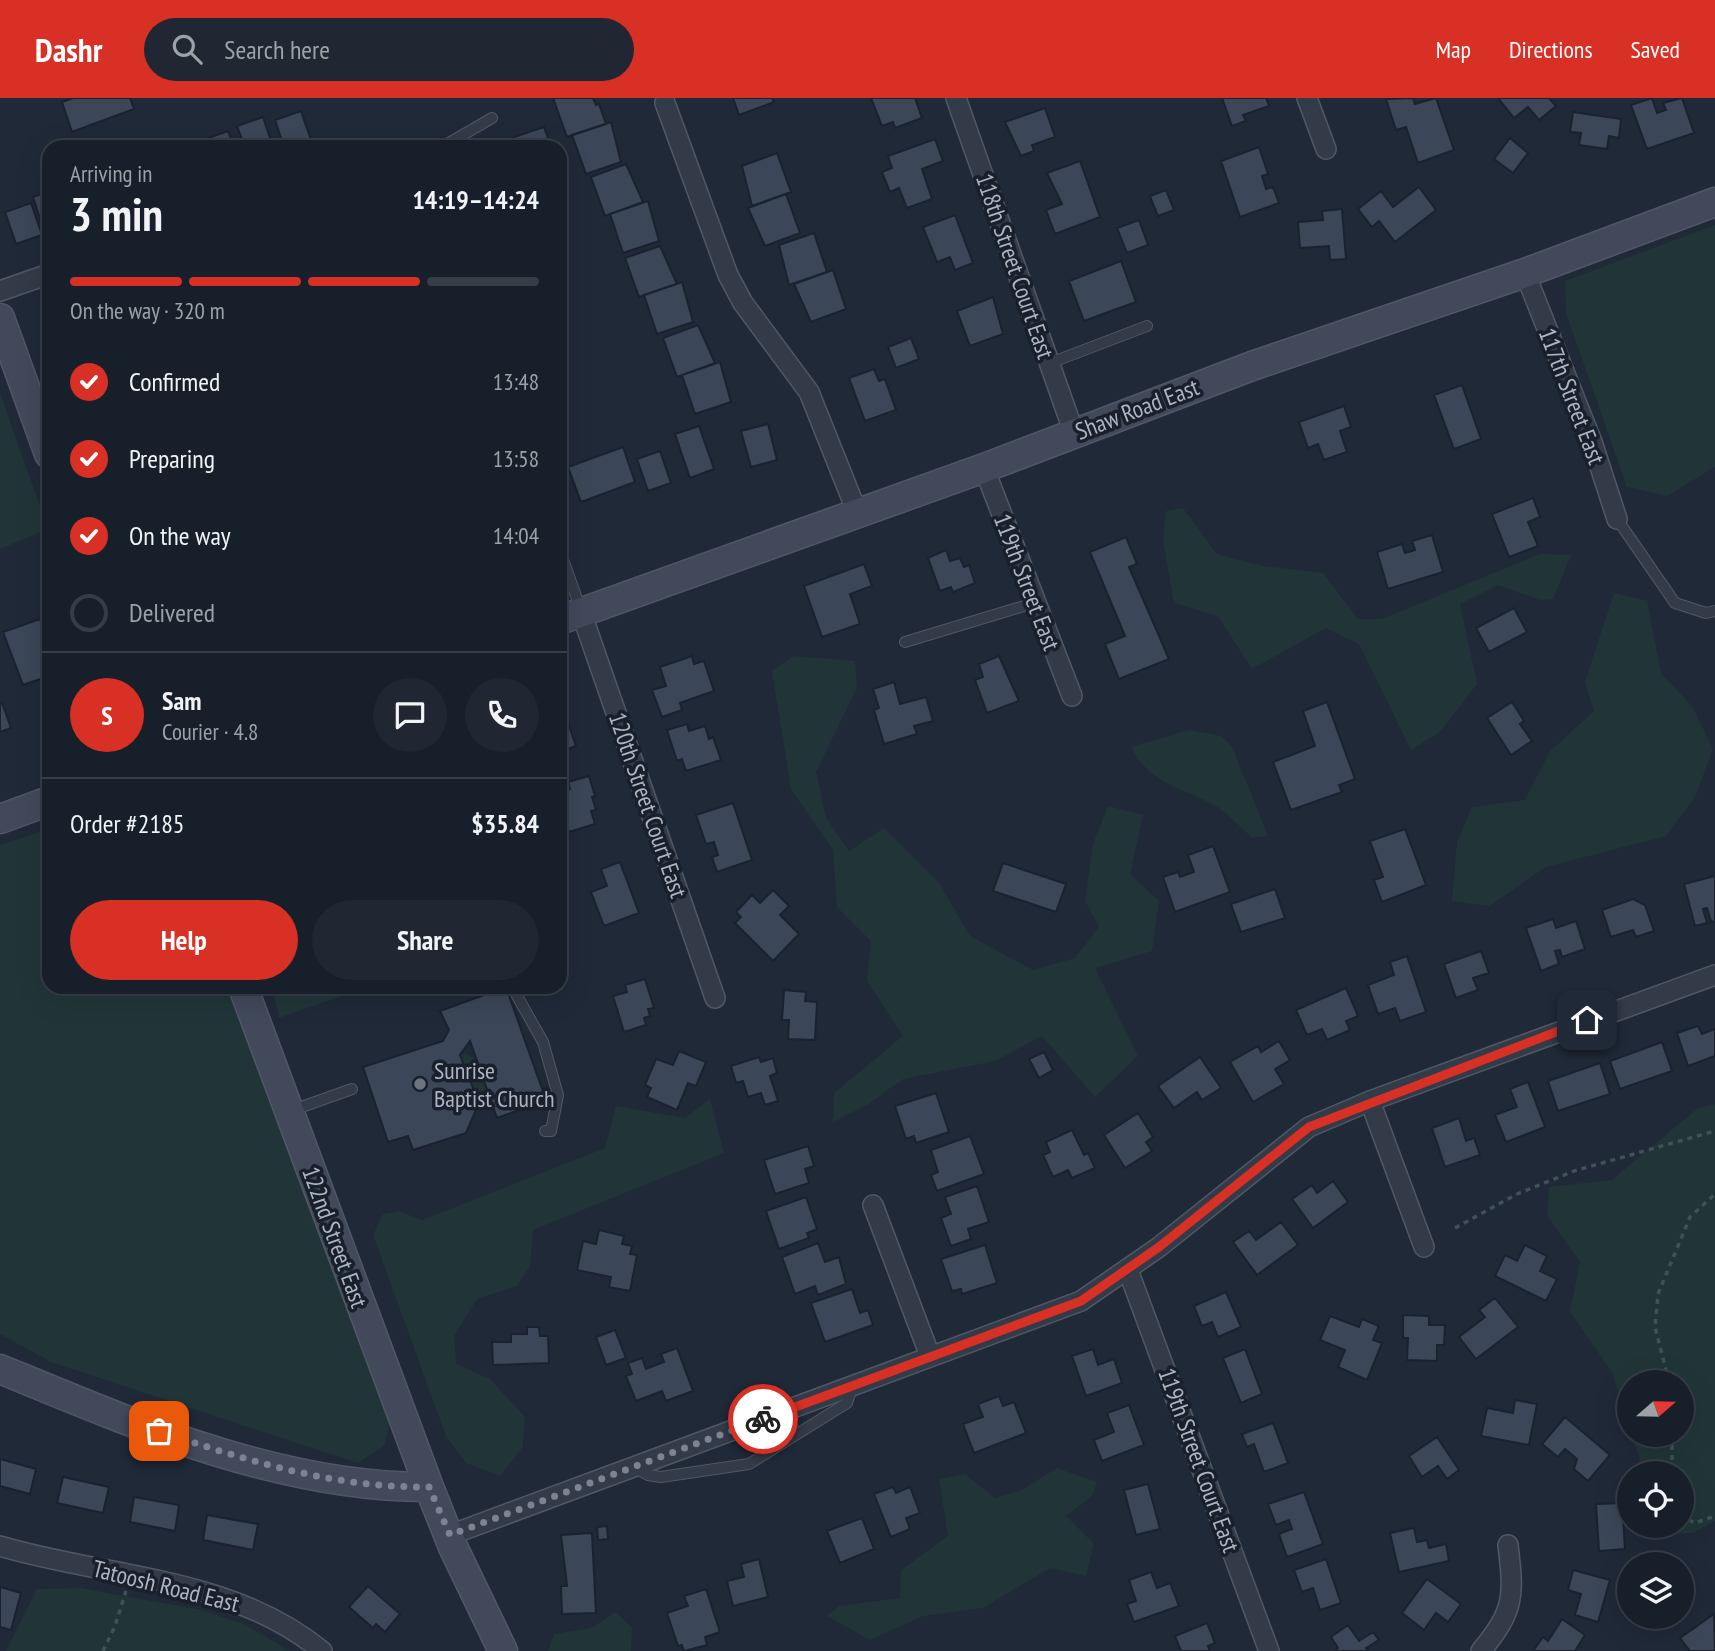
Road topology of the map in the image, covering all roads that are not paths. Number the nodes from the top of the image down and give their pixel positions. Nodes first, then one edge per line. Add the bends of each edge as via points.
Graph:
1 (956, 98) edge
2 (1307, 98) edge
3 (665, 103) dead end
4 (492, 118) dead end
5 (454, 140) edge
6 (1326, 149) dead end
7 (1715, 202) edge
8 (1525, 273) junction
9 (42, 276) edge
10 (0, 291) edge
11 (0, 318) edge
12 (1147, 326) dead end
13 (1050, 363) junction
14 (1074, 433) junction
15 (42, 435) edge
16 (984, 468) junction
17 (857, 512) junction
18 (1617, 519) joint
19 (567, 592) edge
20 (1034, 603) junction
21 (1715, 611) edge
22 (571, 616) edge
23 (905, 642) dead end
24 (1072, 696) dead end
25 (42, 804) edge
26 (0, 819) edge
27 (1715, 975) edge
28 (246, 994) edge
29 (516, 994) edge
30 (715, 999) dead end
31 (352, 1089) dead end
32 (1370, 1101) junction
33 (289, 1112) junction
34 (545, 1131) dead end
35 (873, 1205) dead end
36 (1424, 1247) dead end
37 (1128, 1270) junction
38 (930, 1356) junction
39 (0, 1369) edge
40 (853, 1385) junction
41 (633, 1467) junction
42 (429, 1487) junction
43 (450, 1535) junction
44 (1508, 1545) dead end
45 (0, 1546) edge
46 (322, 1651) edge
47 (503, 1651) edge
48 (1269, 1651) edge
49 (1481, 1651) edge

1 - 13 street, 118th Street Court East
2 - 6 street
3 - 17 street via 728,275 809,392
4 - 5 lane
7 - 8 main road, Shaw Road East
8 - 14 main road, Shaw Road East via 1252,366
8 - 18 street, 117th Street East via 1592,442
9 - 10 street
11 - 15 main road
12 - 13 lane
13 - 14 street, 118th Street Court East
14 - 16 main road, Shaw Road East
16 - 17 main road, Shaw Road East
16 - 20 street, 119th Street East
17 - 22 main road, Shaw Road East
18 - 21 lane via 1675,603 1706,613
19 - 22 lane
20 - 23 lane
20 - 24 street, 119th Street East
22 - 30 street, 120th Street Court East
25 - 26 main road
27 - 32 street
28 - 33 main road, 122nd Street East
29 - 34 lane via 543,1042 558,1095 551,1131
31 - 33 lane
32 - 36 street
32 - 37 street via 1296,1135
33 - 42 main road, 122nd Street East
35 - 38 street
37 - 38 street via 1081,1301
37 - 48 street, 119th Street Court East
38 - 40 street
39 - 42 main road via 136,1423 284,1470 389,1487
40 - 41 street
40 - 41 lane via 847,1403 749,1464 660,1477
41 - 43 street
42 - 43 main road, 122nd Street East
43 - 47 main road, 122nd Street East
44 - 49 street via 1514,1592 1505,1616
45 - 46 street, Tatoosh Road East via 218,1595 287,1626

